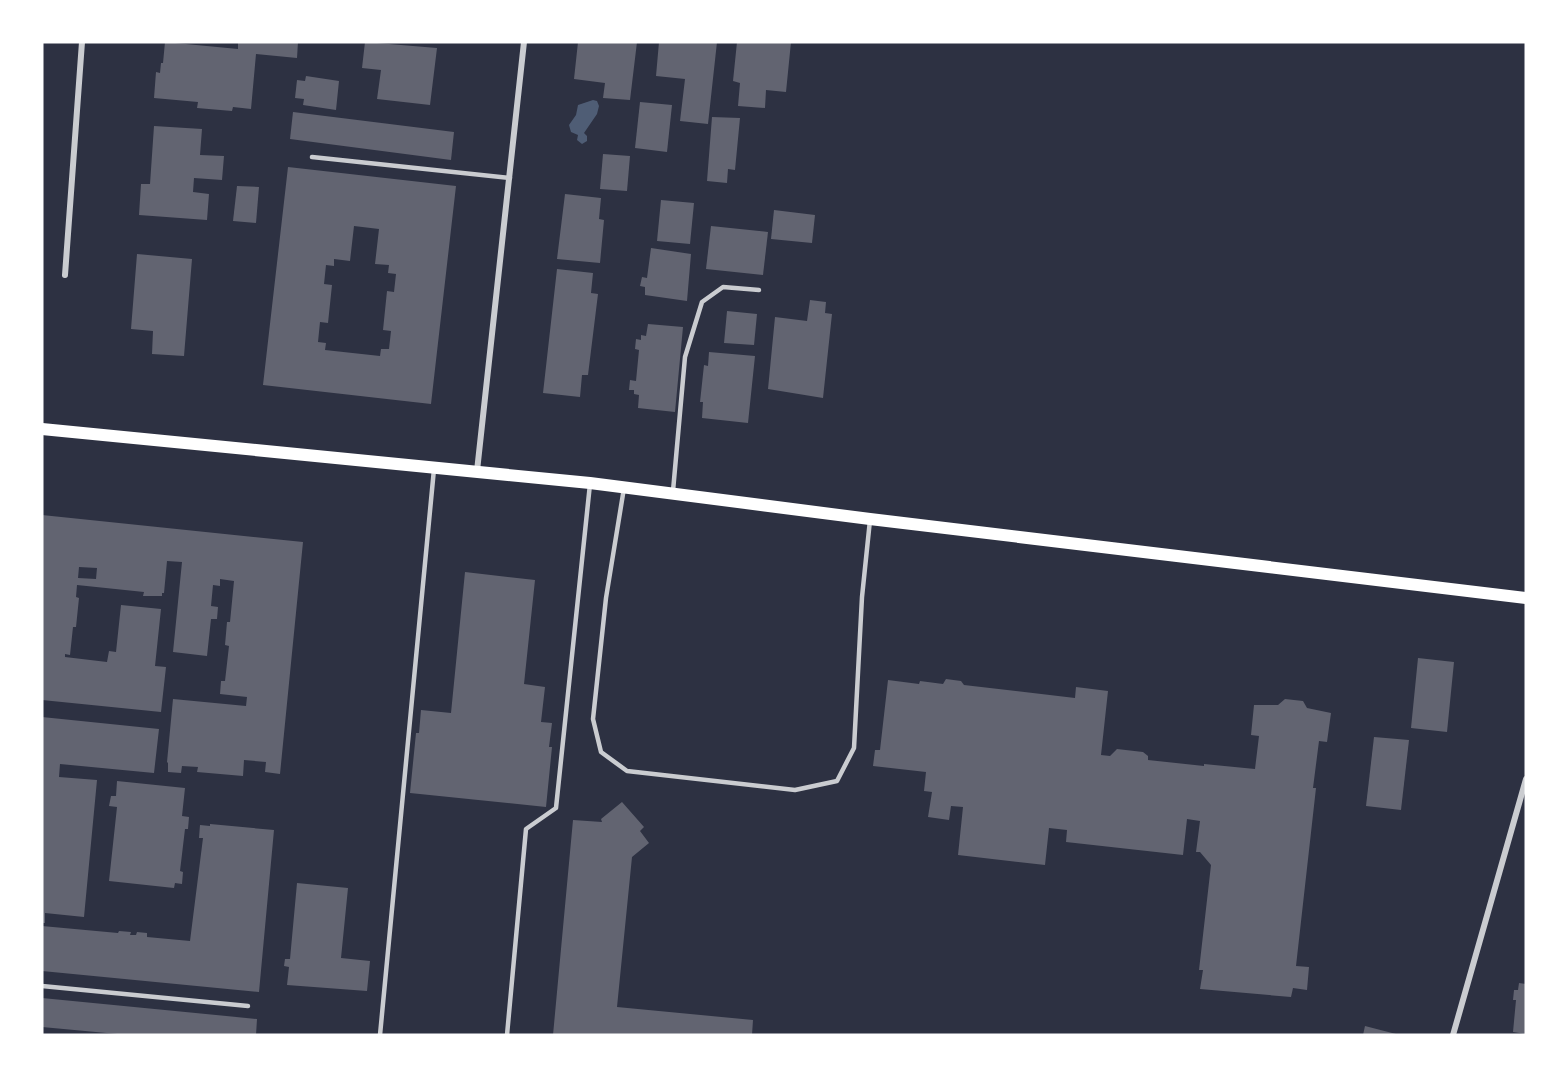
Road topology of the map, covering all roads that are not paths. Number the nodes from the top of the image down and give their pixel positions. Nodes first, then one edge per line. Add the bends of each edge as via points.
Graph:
1 (82, 42) edge
2 (524, 42) edge
3 (312, 157) dead end
4 (510, 178) junction
5 (65, 275) dead end
6 (759, 290) dead end
7 (42, 429) edge
8 (434, 466) junction
9 (477, 471) junction
10 (590, 483) junction
11 (624, 488) junction
12 (673, 494) junction
13 (870, 519) junction
14 (1526, 598) edge
15 (1526, 779) edge
16 (42, 986) edge
17 (248, 1006) dead end
18 (380, 1035) edge
19 (507, 1035) edge
20 (1453, 1035) edge

1 - 5 street
2 - 4 street
3 - 4 lane
4 - 9 street
6 - 12 lane via 723,287 702,302 685,357
7 - 8 main road
8 - 9 main road
8 - 18 lane
9 - 10 main road
10 - 11 main road
10 - 19 lane via 556,808 526,829
11 - 12 main road
11 - 13 lane via 606,598 593,719 601,752 627,771 795,790 837,781 854,748
12 - 13 main road
13 - 14 main road
15 - 20 street
16 - 17 lane

